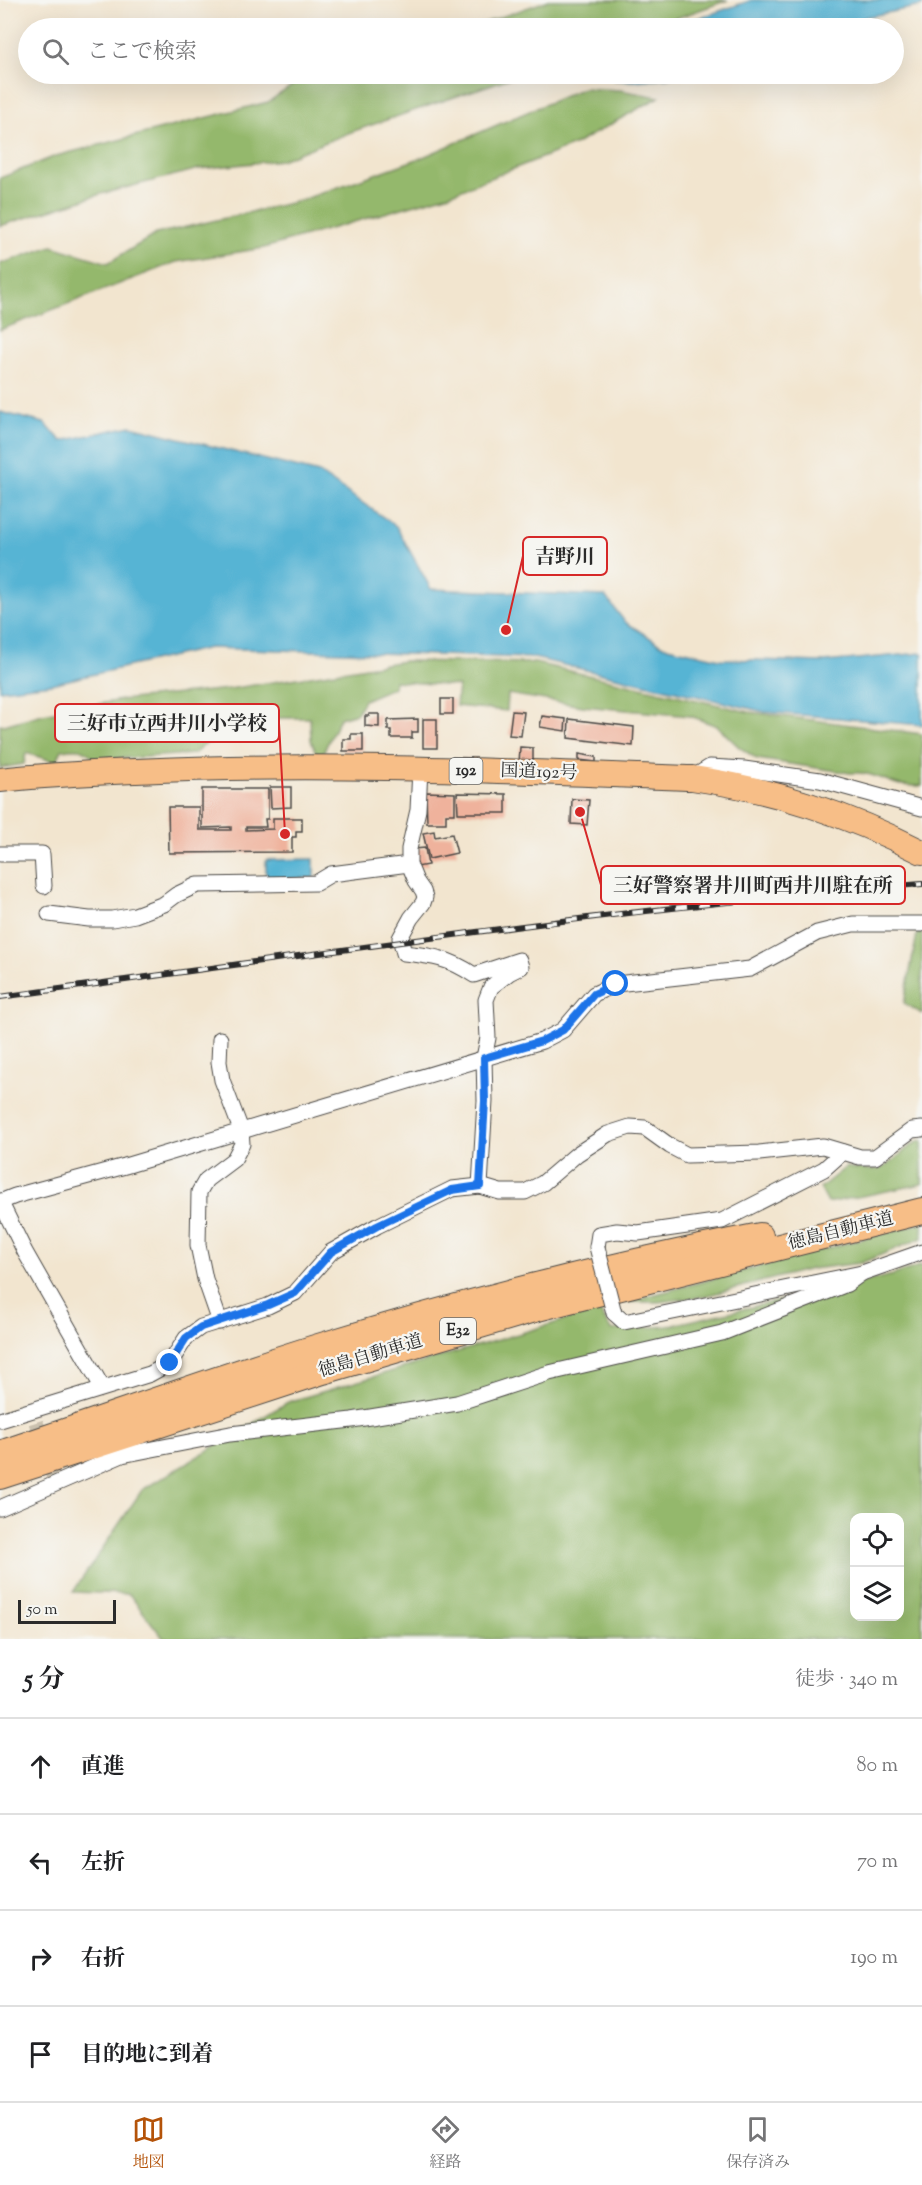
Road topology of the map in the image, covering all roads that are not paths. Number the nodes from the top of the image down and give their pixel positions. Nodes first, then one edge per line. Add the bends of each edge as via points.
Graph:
1 (420, 769) junction
2 (692, 778) junction
3 (0, 780) edge
4 (922, 808) edge
5 (921, 851) edge
6 (0, 854) edge
7 (410, 864) junction
8 (44, 886) dead end
9 (49, 914) dead end
10 (922, 924) edge
11 (220, 1038) dead end
12 (484, 1058) junction
13 (922, 1129) edge
14 (241, 1130) junction
15 (843, 1152) junction
16 (480, 1186) junction
17 (0, 1202) edge
18 (922, 1206) edge
19 (922, 1211) edge
20 (922, 1252) edge
21 (862, 1273) junction
22 (220, 1322) junction
23 (102, 1387) junction
24 (0, 1420) edge
25 (0, 1454) edge
26 (0, 1476) edge
27 (0, 1508) edge

1 - 2 highway, 国道192号 / 192
1 - 3 highway, 国道192号 / 192 via 181,769
1 - 7 street
2 - 4 street via 711,766 744,769 820,780
2 - 5 highway, 国道192号 / 192 via 797,799 867,825
6 - 8 street via 42,854
7 - 9 street via 331,874 316,883 197,885 164,904 112,919
7 - 12 street via 425,897 400,938 404,954 436,956 457,963 474,975 519,960 521,967 488,993
10 - 12 street via 853,924 817,933 750,969 616,984 594,994 563,1030 542,1041
11 - 14 street via 222,1080
12 - 14 street
12 - 16 street
13 - 15 street via 912,1130 875,1157
14 - 17 street
14 - 22 street via 242,1144 234,1159 206,1180 199,1192 198,1245
15 - 16 street via 823,1146 687,1155 645,1128 630,1127 608,1134 525,1192 500,1192
15 - 21 street, bridge via 824,1169 722,1221 638,1233 599,1234 597,1247 614,1313 624,1322
16 - 22 street via 452,1190 377,1226 331,1252 295,1293
17 - 23 street
18 - 25 highway, 徳島自動車道 / E32 via 701,1247 531,1286 315,1348
19 - 26 highway, 徳島自動車道 / E32 via 538,1308 323,1371
20 - 21 street
21 - 27 street via 847,1284 722,1334 549,1373 457,1403 230,1434 122,1455
22 - 23 street via 201,1327 186,1338 170,1363 150,1374
23 - 24 street via 34,1416

